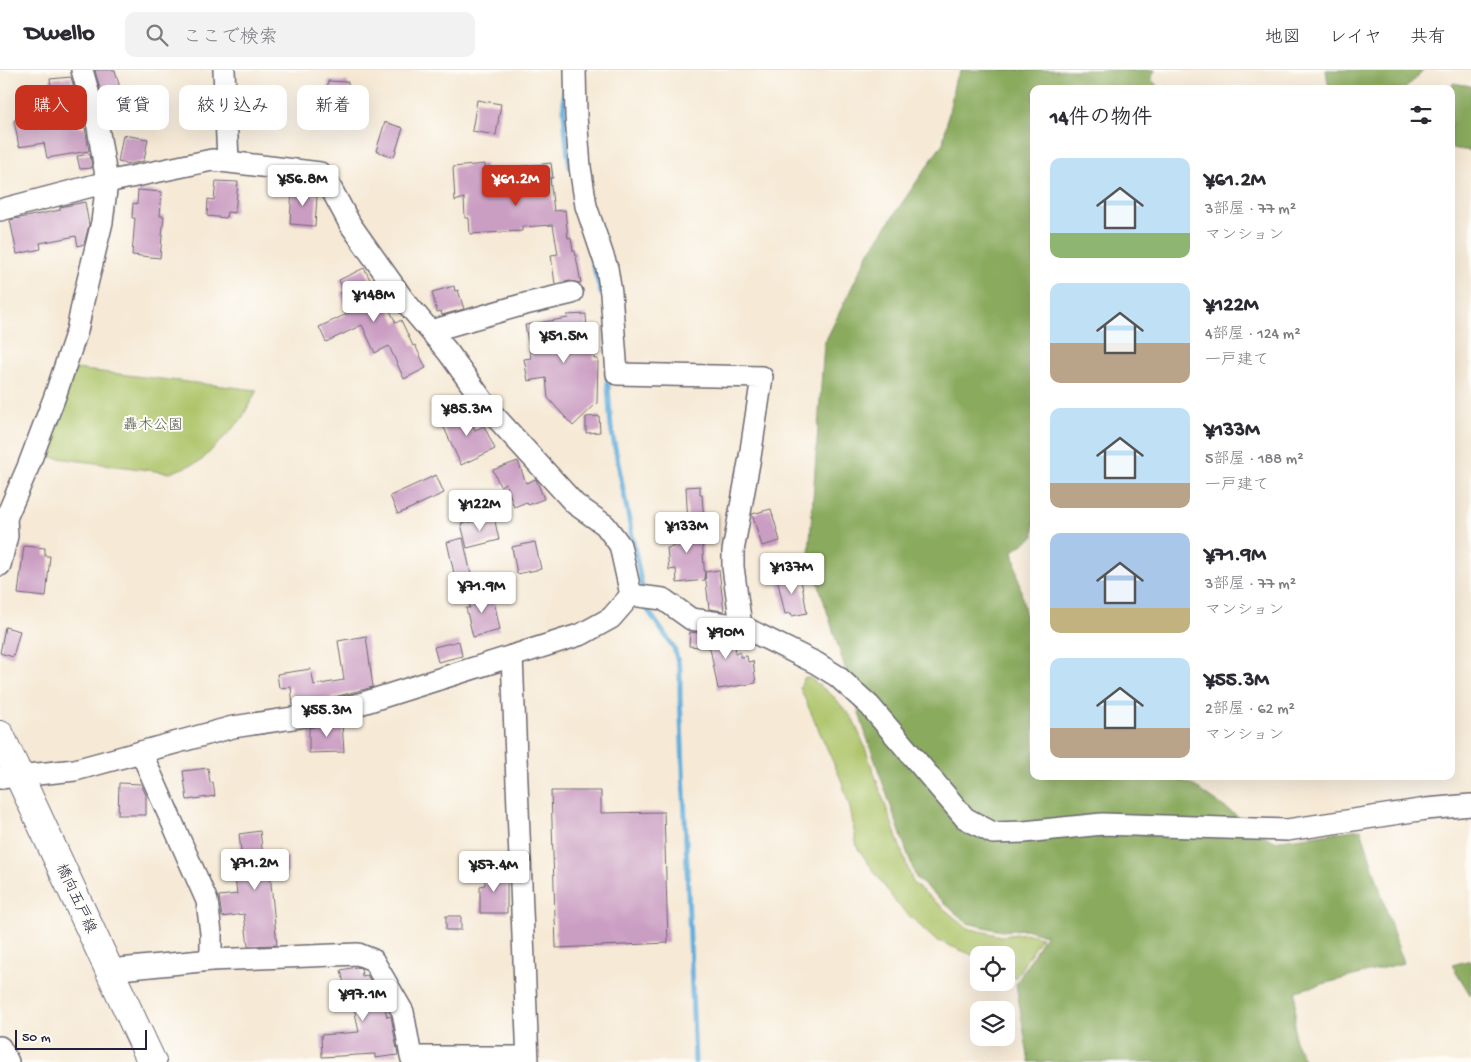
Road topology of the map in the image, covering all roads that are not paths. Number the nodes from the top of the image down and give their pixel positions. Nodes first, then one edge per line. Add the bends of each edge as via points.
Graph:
1 (82, 70) edge
2 (224, 70) edge
3 (575, 70) edge
4 (228, 161) junction
5 (107, 182) junction
6 (0, 210) edge
7 (572, 293) dead end
8 (431, 332) junction
9 (3, 522) edge
10 (0, 565) edge
11 (630, 596) junction
12 (741, 626) junction
13 (512, 656) junction
14 (0, 735) edge
15 (141, 752) junction
16 (10, 778) edge
17 (1471, 805) edge
18 (210, 960) junction
19 (110, 970) junction
20 (0, 1047) edge
21 (528, 1059) edge
22 (8, 1062) edge
23 (152, 1062) edge

1 - 5 street via 98,127
2 - 4 street
3 - 12 street via 580,167 586,206 607,268 617,374 762,377 733,551
4 - 5 street via 212,160
4 - 8 street via 320,173 328,181 350,224 403,299
5 - 6 street
5 - 9 street via 102,222 77,331 55,396
7 - 8 street
8 - 11 street via 490,412 575,504 605,525 620,545
9 - 10 street via 7,536
11 - 12 street via 663,599 691,619
11 - 13 street via 611,618 582,634
12 - 17 street via 837,676 870,706 965,818 994,833 1102,824 1287,830
13 - 15 street via 363,703 313,715 233,727
13 - 21 street
14 - 16 main road, 橋向五戸線
15 - 16 street via 75,770
15 - 18 street via 207,901
16 - 19 main road, 橋向五戸線
18 - 19 street
18 - 21 street via 358,954 373,960 403,1012 411,1057
19 - 23 main road, 橋向五戸線
20 - 22 street

